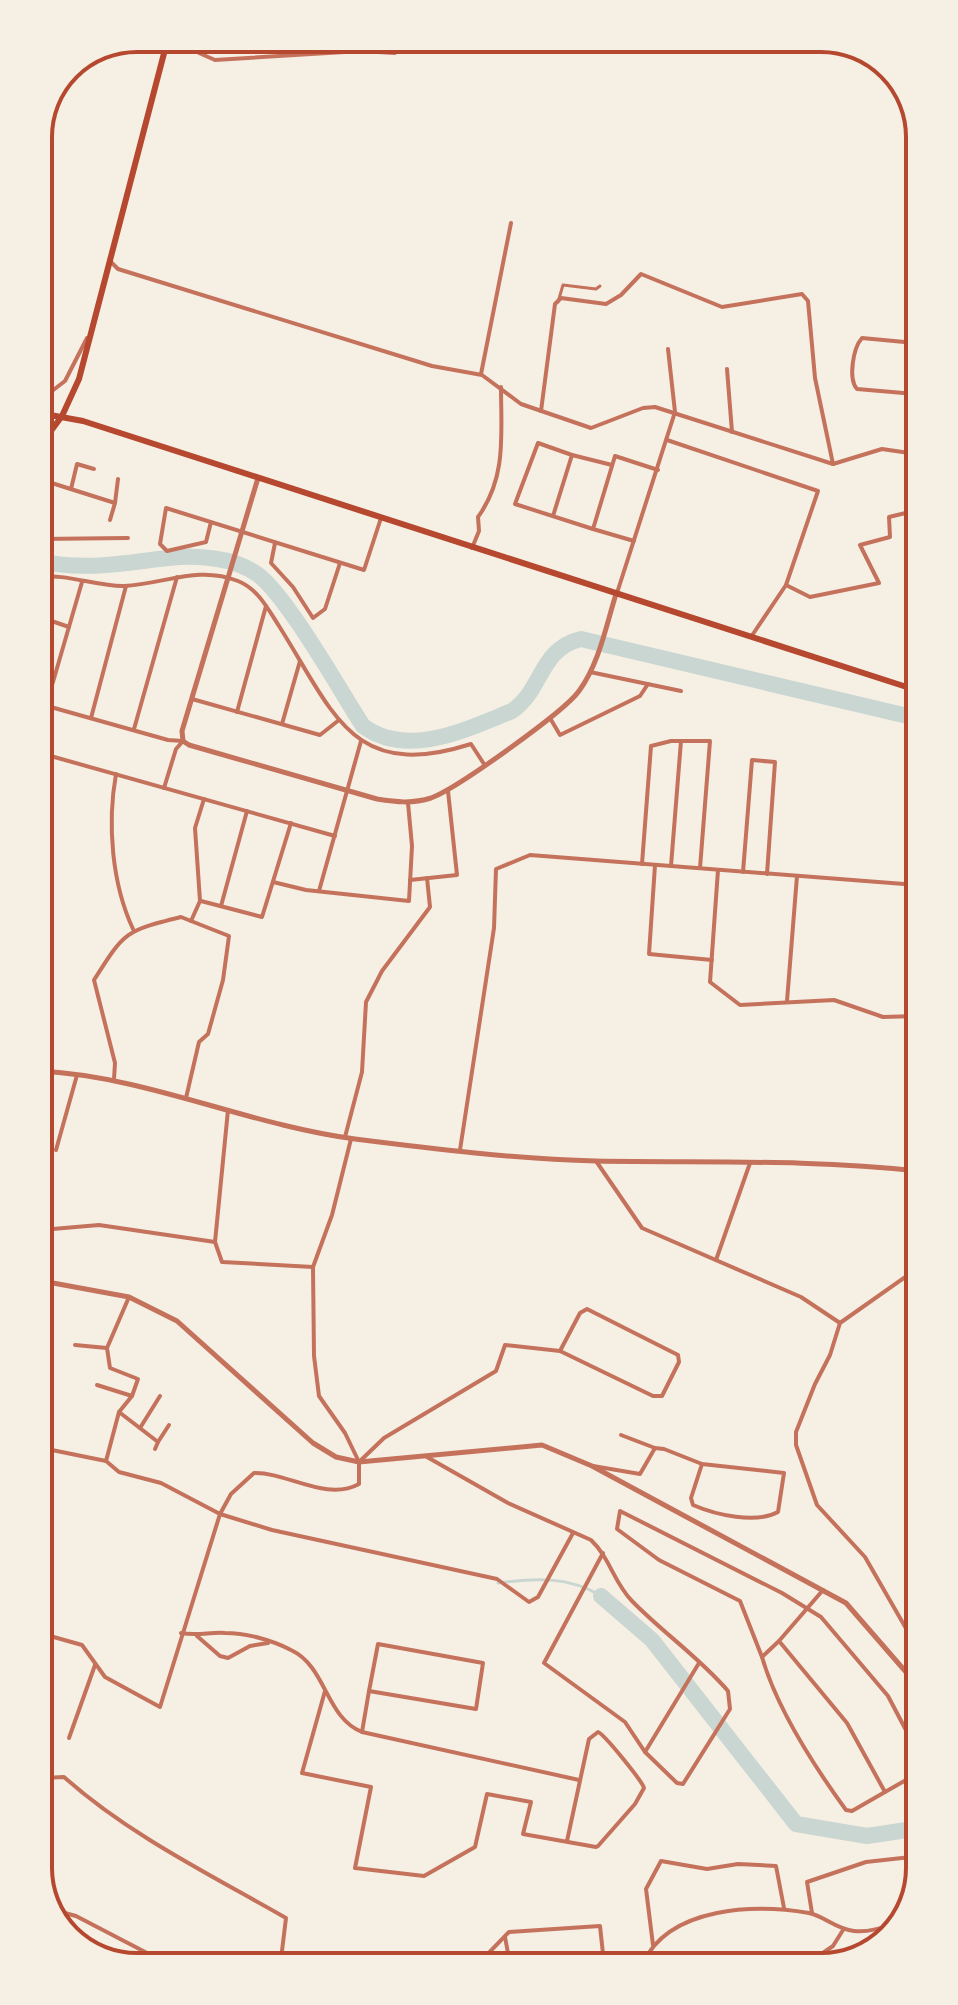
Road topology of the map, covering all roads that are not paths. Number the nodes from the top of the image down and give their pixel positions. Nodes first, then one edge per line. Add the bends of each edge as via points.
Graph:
1 (163, 52) edge
2 (199, 52) edge
3 (345, 52) edge
4 (378, 52) edge
5 (395, 53) dead end
6 (511, 223) dead end
7 (110, 261) junction
8 (600, 286) dead end
9 (558, 302) junction
10 (96, 318) junction
11 (906, 342) edge
12 (668, 349) dead end
13 (727, 369) dead end
14 (481, 375) junction
15 (501, 387) junction
16 (52, 391) edge
17 (906, 393) edge
18 (541, 411) junction
19 (675, 412) junction
20 (52, 415) edge
21 (62, 416) junction
22 (52, 429) edge
23 (732, 432) junction
24 (667, 440) junction
25 (906, 453) edge
26 (572, 455) junction
27 (833, 464) junction
28 (612, 465) junction
29 (94, 469) dead end
30 (658, 470) junction
31 (258, 478) junction
32 (118, 479) dead end
33 (52, 483) edge
34 (71, 489) junction
35 (115, 503) junction
36 (906, 513) edge
37 (381, 516) junction
38 (553, 516) junction
39 (110, 520) dead end
40 (211, 522) junction
41 (593, 529) junction
42 (241, 531) junction
43 (128, 538) dead end
44 (52, 539) edge
45 (634, 541) junction
46 (276, 542) junction
47 (472, 548) junction
48 (340, 563) junction
49 (177, 577) junction
50 (225, 577) junction
51 (52, 579) edge
52 (82, 582) junction
53 (786, 585) junction
54 (126, 586) junction
55 (616, 594) junction
56 (266, 606) junction
57 (52, 621) edge
58 (69, 627) junction
59 (751, 637) junction
60 (300, 660) junction
61 (590, 672) junction
62 (52, 678) edge
63 (648, 684) junction
64 (906, 687) edge
65 (681, 691) dead end
66 (190, 699) junction
67 (52, 707) edge
68 (237, 712) junction
69 (91, 718) junction
70 (550, 718) junction
71 (339, 720) junction
72 (282, 724) junction
73 (134, 729) junction
74 (183, 741) junction
75 (361, 741) junction
76 (681, 741) junction
77 (52, 756) edge
78 (484, 764) junction
79 (116, 774) junction
80 (164, 788) junction
81 (348, 791) junction
82 (448, 791) junction
83 (204, 799) junction
84 (408, 803) junction
85 (247, 811) junction
86 (291, 823) junction
87 (335, 836) junction
88 (642, 864) junction
89 (655, 865) junction
90 (671, 866) junction
91 (700, 868) junction
92 (718, 870) junction
93 (743, 872) junction
94 (767, 874) junction
95 (797, 876) junction
96 (427, 878) junction
97 (410, 880) junction
98 (273, 882) junction
99 (906, 884) edge
100 (319, 891) junction
101 (200, 901) junction
102 (221, 906) junction
103 (191, 921) junction
104 (133, 929) junction
105 (712, 960) junction
106 (787, 1002) junction
107 (906, 1016) edge
108 (52, 1072) edge
109 (77, 1073) junction
110 (114, 1079) junction
111 (186, 1098) junction
112 (228, 1109) junction
113 (348, 1138) junction
114 (56, 1150) dead end
115 (460, 1150) junction
116 (595, 1161) junction
117 (750, 1163) junction
118 (906, 1170) edge
119 (52, 1229) edge
120 (215, 1242) junction
121 (716, 1260) junction
122 (313, 1267) junction
123 (906, 1276) edge
124 (52, 1283) edge
125 (129, 1297) junction
126 (840, 1323) junction
127 (75, 1345) dead end
128 (107, 1348) junction
129 (560, 1351) junction
130 (97, 1385) dead end
131 (132, 1396) junction
132 (160, 1396) dead end
133 (119, 1412) junction
134 (169, 1425) dead end
135 (140, 1428) junction
136 (621, 1435) dead end
137 (158, 1442) junction
138 (655, 1448) junction
139 (155, 1449) dead end
140 (52, 1450) edge
141 (423, 1455) junction
142 (106, 1461) junction
143 (359, 1462) junction
144 (702, 1464) junction
145 (592, 1466) junction
146 (220, 1514) junction
147 (574, 1532) junction
148 (603, 1553) junction
149 (823, 1590) junction
150 (809, 1608) junction
151 (906, 1628) edge
152 (181, 1633) junction
153 (197, 1636) junction
154 (52, 1637) edge
155 (779, 1641) junction
156 (271, 1643) junction
157 (762, 1657) junction
158 (699, 1663) junction
159 (95, 1665) junction
160 (906, 1672) edge
161 (325, 1691) junction
162 (369, 1691) junction
163 (906, 1730) edge
164 (362, 1732) junction
165 (69, 1738) dead end
166 (645, 1752) junction
167 (52, 1778) edge
168 (579, 1780) junction
169 (906, 1780) edge
170 (885, 1792) junction
171 (567, 1841) junction
172 (906, 1858) edge
173 (784, 1908) junction
174 (812, 1913) junction
175 (66, 1914) edge
176 (881, 1928) edge
177 (844, 1929) junction
178 (505, 1937) junction
179 (653, 1945) junction
180 (147, 1953) edge
181 (282, 1953) edge
182 (489, 1953) edge
183 (508, 1953) edge
184 (603, 1953) edge
185 (648, 1953) edge
186 (823, 1953) edge

1 - 7 main road
2 - 3 street via 215,60
4 - 5 street
6 - 14 street
7 - 10 main road
7 - 14 street via 118,269 403,357
8 - 9 street via 563,285
9 - 18 street
9 - 27 street via 561,298 606,304 641,274 722,307 802,294 808,301 815,378
10 - 16 street via 65,381
10 - 21 main road
11 - 17 street via 862,338 852,377 857,389
12 - 19 street
13 - 23 street
14 - 15 street
15 - 18 street via 521,404
15 - 47 street via 501,467 491,499 478,517
18 - 19 street via 591,428 643,408
19 - 23 street
19 - 24 street
20 - 21 main road
21 - 22 main road
21 - 31 main road
23 - 27 street
24 - 30 street
24 - 53 street via 818,491
25 - 27 street via 882,449
26 - 28 street
26 - 38 street
26 - 38 street via 538,443 515,504
28 - 30 street via 615,456
28 - 41 street
29 - 34 street via 77,464
30 - 45 street
31 - 37 main road
31 - 42 street
32 - 35 street
33 - 34 street
34 - 35 street
35 - 39 street
36 - 53 street via 889,517 890,537 860,545 879,583 810,597
37 - 47 main road
37 - 48 street via 364,570
38 - 41 street
40 - 40 street via 166,508 160,544 167,551 206,542
40 - 42 street
41 - 45 street
42 - 46 street
42 - 50 street
43 - 44 street
45 - 55 street
46 - 48 street
46 - 48 street via 271,563 313,618 325,609
47 - 55 main road
49 - 50 street
49 - 54 street
49 - 73 street
50 - 56 street via 250,587
50 - 66 street
51 - 52 street
52 - 54 street
52 - 58 street
53 - 59 street
54 - 69 street
55 - 59 main road
55 - 61 street
56 - 60 street
56 - 68 street
57 - 58 street
58 - 62 street
59 - 64 main road
60 - 71 street
60 - 72 street
61 - 63 street
61 - 70 street via 578,692
63 - 65 street
63 - 70 street via 640,696 560,735
66 - 68 street
66 - 74 street
67 - 69 street
68 - 72 street
69 - 73 street
70 - 78 street
71 - 72 street via 320,735
71 - 75 street
73 - 74 street
74 - 80 street
74 - 81 street
75 - 78 street via 400,756 427,756 471,744
75 - 81 street
76 - 88 street via 651,746
76 - 90 street
76 - 91 street via 710,741
77 - 79 street
78 - 82 street
79 - 80 street
79 - 104 street via 111,800 119,898
80 - 83 street
81 - 84 street
81 - 87 street
82 - 84 street
82 - 96 street via 457,875
83 - 85 street
83 - 101 street via 195,828
84 - 97 street
85 - 86 street
85 - 102 street
86 - 87 street
86 - 98 street
87 - 100 street
88 - 89 street
88 - 115 street via 530,855 496,869 494,928
89 - 90 street
89 - 105 street via 649,954
90 - 91 street
91 - 92 street
92 - 93 street
92 - 105 street
93 - 94 street
93 - 94 street via 752,760 775,762
94 - 95 street
95 - 99 street
95 - 106 street
96 - 97 street
96 - 113 street via 430,907 382,971 366,1002 362,1072
97 - 100 street via 409,901
98 - 100 street
98 - 102 street via 262,917
101 - 102 street
101 - 103 street
103 - 104 street via 181,917
103 - 111 street via 229,936 219,993 208,1034 199,1042
104 - 110 street via 94,980 115,1063
105 - 106 street via 710,982 740,1005
106 - 107 street via 834,1000 883,1017
108 - 109 street
109 - 110 street
109 - 114 street
110 - 111 street
111 - 112 street
112 - 113 street
112 - 120 street
113 - 115 street
113 - 122 street via 332,1215
115 - 116 street
116 - 117 street
116 - 121 street via 642,1228
117 - 118 street
117 - 121 street
119 - 120 street via 99,1225
120 - 122 street via 222,1262
121 - 126 street via 801,1297
122 - 143 street via 319,1396
123 - 126 street
124 - 125 street
125 - 128 street
125 - 143 street via 177,1321 313,1443 336,1457
126 - 151 street via 796,1432 796,1445 817,1505 865,1557
127 - 128 street
128 - 131 street via 110,1368 138,1379
129 - 129 street via 587,1309 679,1358 658,1398
129 - 143 street via 505,1345 496,1371 384,1438
130 - 131 street
131 - 133 street
132 - 135 street
133 - 135 street
133 - 142 street
134 - 137 street
135 - 137 street
136 - 138 street
137 - 139 street
138 - 144 street
138 - 145 street via 640,1474
140 - 142 street
141 - 143 street
141 - 145 street via 542,1445
141 - 147 street via 508,1503
142 - 146 street via 119,1472 187,1493
143 - 146 street via 359,1484 343,1489 254,1473 231,1494
144 - 144 street via 784,1473 778,1512 766,1518 708,1512 693,1505
145 - 149 street
146 - 147 street via 497,1579 529,1602 538,1597
146 - 152 street
147 - 148 street
148 - 158 street via 630,1600
148 - 166 street via 544,1663 625,1722
149 - 150 street
149 - 160 street via 846,1603
150 - 155 street
150 - 157 street via 620,1511 617,1529 638,1547 740,1601
150 - 163 street via 888,1696
152 - 153 street
152 - 159 street via 160,1707 105,1677
153 - 156 street via 224,1632
153 - 156 street via 228,1658 250,1646
154 - 159 street via 82,1645
155 - 157 street
155 - 170 street via 847,1723
156 - 161 street via 294,1651
157 - 170 street via 774,1692 846,1810
158 - 166 street
158 - 166 street via 722,1684 731,1701 689,1778 677,1783
159 - 165 street
161 - 164 street via 346,1725
161 - 171 street via 302,1773 371,1787 355,1868 424,1876 475,1847 487,1794 531,1802 523,1834
162 - 162 street via 378,1644 483,1663 476,1709
162 - 164 street
164 - 168 street
167 - 181 street via 64,1777 137,1832 286,1918
168 - 171 street
168 - 171 street via 589,1739 598,1732 612,1742 644,1788 598,1846
169 - 170 street
172 - 174 street via 866,1862 807,1882
173 - 174 street
173 - 179 street via 694,1917
173 - 179 street via 776,1866 707,1869 661,1861 646,1889
174 - 177 street
175 - 180 street
176 - 177 street
177 - 186 street
178 - 182 street
178 - 183 street
178 - 184 street via 509,1932 600,1926
179 - 185 street

